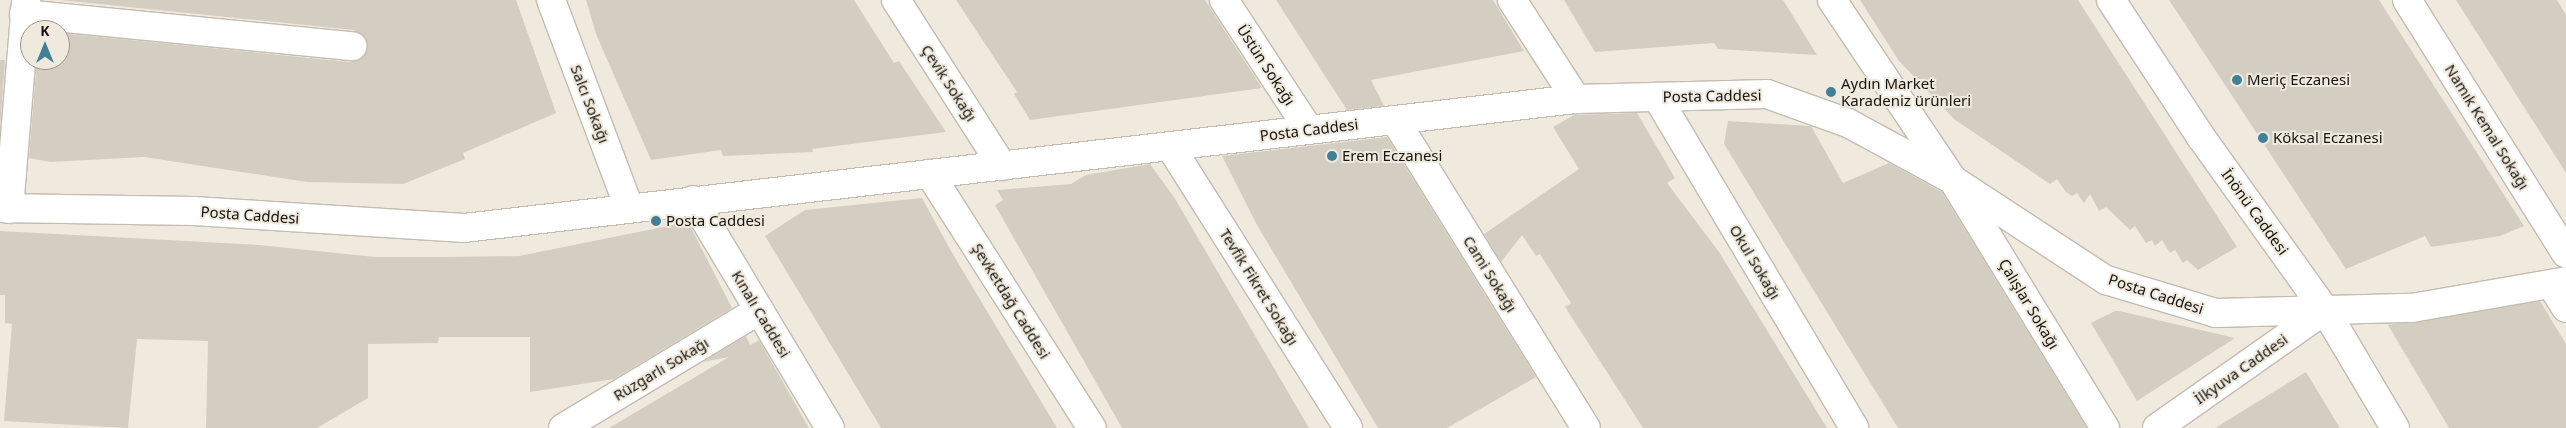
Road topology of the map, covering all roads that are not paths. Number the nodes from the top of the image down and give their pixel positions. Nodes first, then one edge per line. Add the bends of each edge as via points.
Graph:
1 (551, 0) edge
2 (896, 0) edge
3 (1224, 0) edge
4 (1512, 0) edge
5 (1832, 0) edge
6 (2111, 0) edge
7 (2407, 0) edge
8 (25, 7) edge
9 (352, 46) dead end
10 (1657, 97) junction
11 (1576, 99) junction
12 (1395, 120) junction
13 (1309, 130) junction
14 (1170, 146) junction
15 (1002, 166) junction
16 (930, 174) junction
17 (1953, 180) junction
18 (693, 200) junction
19 (629, 207) junction
20 (5, 208) edge
21 (2566, 254) edge
22 (2559, 282) edge
23 (2566, 308) edge
24 (759, 310) junction
25 (2325, 310) junction
26 (563, 428) edge
27 (830, 428) edge
28 (1092, 428) edge
29 (1348, 428) edge
30 (1586, 428) edge
31 (1854, 428) edge
32 (2105, 428) edge
33 (2157, 428) edge
34 (2395, 428) edge

1 - 19 street, Salcı Sokağı
2 - 15 street, Çevik Sokağı
3 - 13 street, Üstün Sokağı
4 - 11 street
5 - 17 street, Çalışlar Sokağı
6 - 25 street, İnönü Caddesi via 2201,137
7 - 21 street, Namık Kemal Sokağı
8 - 9 street
8 - 20 street
10 - 11 street, Posta Caddesi
10 - 17 street, Posta Caddesi via 1767,94 1848,123
10 - 31 street, Okul Sokağı
11 - 12 street, Posta Caddesi
12 - 13 street, Posta Caddesi
12 - 30 street, Cami Sokağı
13 - 14 street, Posta Caddesi
14 - 15 street, Posta Caddesi
14 - 29 street, Tevfik Fikret Sokağı
15 - 16 street, Posta Caddesi
16 - 18 street, Posta Caddesi
16 - 28 street, Şevketdağ Caddesi
17 - 25 street, Posta Caddesi via 2106,280 2216,313
17 - 32 street, Çalışlar Sokağı
18 - 19 street, Posta Caddesi
18 - 24 street, Kınalı Caddesi
19 - 20 street, Posta Caddesi via 464,228 194,212
22 - 23 street
22 - 25 street, Posta Caddesi via 2412,308
24 - 26 street, Rüzgarlı Sokağı
24 - 27 street, Kınalı Caddesi
25 - 33 street, İlkyuva Caddesi
25 - 34 street, İnönü Caddesi

